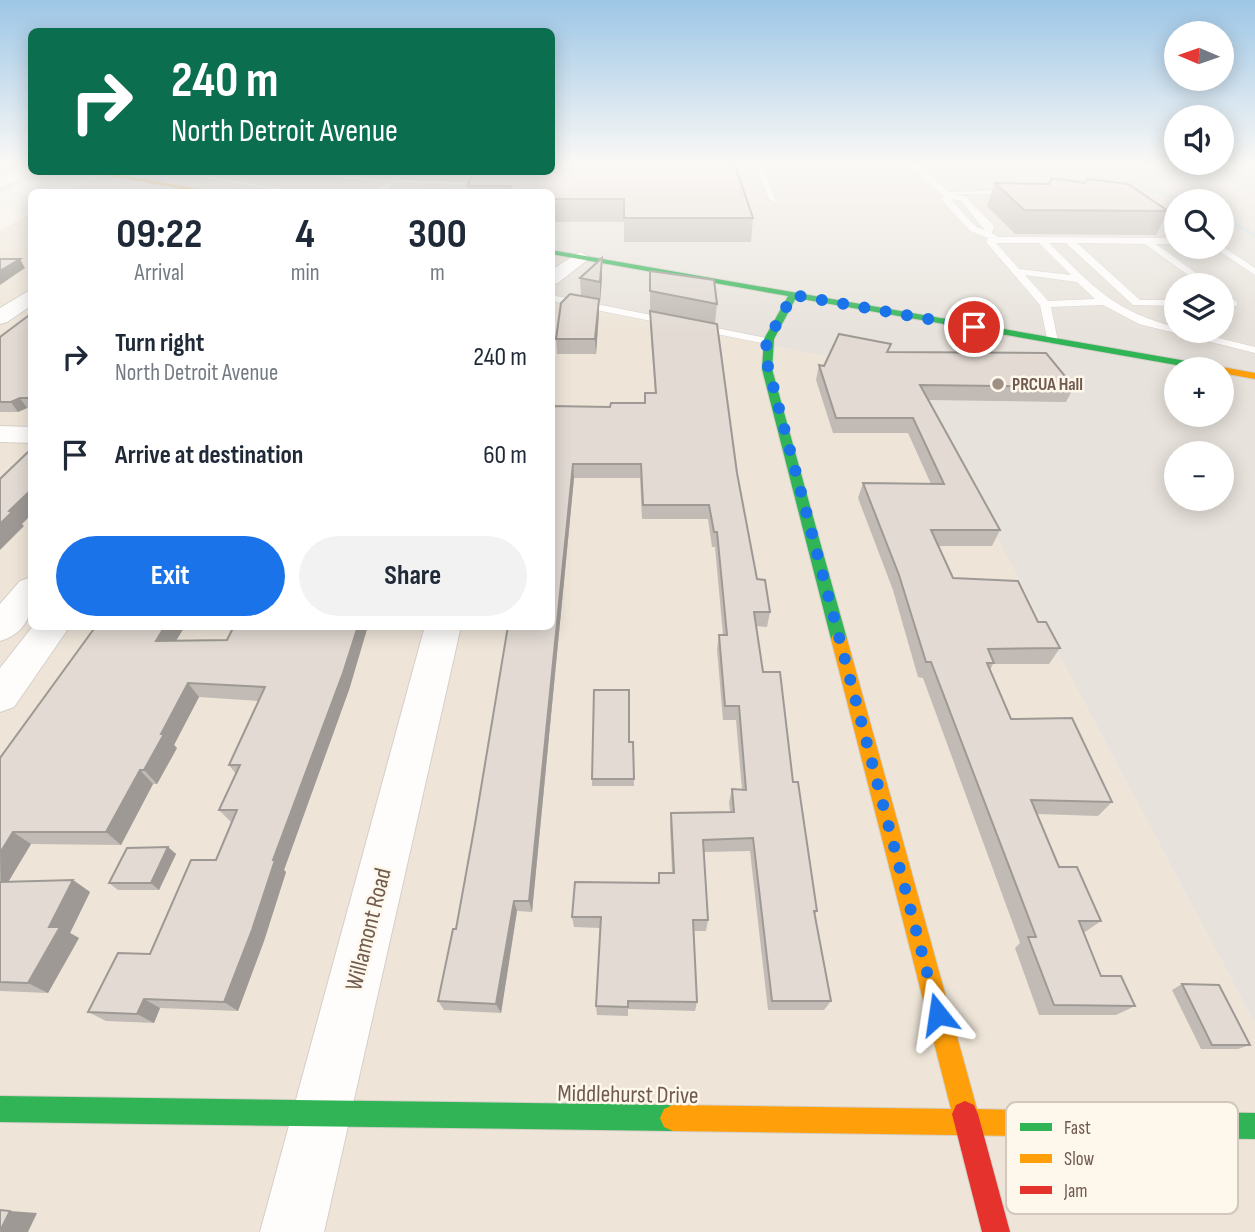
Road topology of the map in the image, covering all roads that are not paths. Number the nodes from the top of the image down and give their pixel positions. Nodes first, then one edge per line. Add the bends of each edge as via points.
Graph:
1 (983, 220) edge
2 (996, 240) junction
3 (1041, 240) junction
4 (1147, 240) junction
5 (1069, 241) junction
6 (1164, 241) edge
7 (555, 253) edge
8 (580, 257) junction
9 (1234, 258) edge
10 (1016, 271) junction
11 (1255, 272) edge
12 (1192, 273) edge
13 (555, 276) edge
14 (1080, 279) junction
15 (793, 295) junction
16 (28, 298) edge
17 (555, 299) edge
18 (1104, 302) junction
19 (1137, 303) junction
20 (1164, 303) edge
21 (1045, 304) junction
22 (0, 318) edge
23 (767, 341) junction
24 (1052, 341) junction
25 (1255, 350) edge
26 (1164, 360) edge
27 (1234, 372) edge
28 (1255, 376) edge
29 (0, 434) edge
30 (28, 435) edge
31 (28, 595) edge
32 (0, 628) edge
33 (50, 630) edge
34 (442, 630) edge
35 (0, 696) edge
36 (0, 1109) edge
37 (322, 1113) junction
38 (967, 1122) junction
39 (1006, 1123) edge
40 (292, 1232) edge
41 (996, 1232) edge

1 - 2 lane via 991,228 987,233
2 - 3 lane
2 - 10 lane via 989,240
3 - 5 lane
3 - 14 lane
4 - 5 lane
4 - 6 lane
4 - 12 lane
5 - 19 lane
7 - 8 street
8 - 13 street
8 - 15 street
9 - 11 lane
10 - 14 lane
10 - 21 lane
14 - 18 lane
15 - 23 street
15 - 24 street
16 - 22 street
17 - 23 lane
18 - 19 lane
18 - 21 lane
18 - 25 lane via 1143,322
19 - 20 lane
21 - 24 lane
23 - 38 street via 767,369
24 - 26 street
27 - 28 street
29 - 30 street
31 - 32 street
33 - 35 street
34 - 37 street, Willamont Road
36 - 37 street, Middlehurst Drive
37 - 38 street, Middlehurst Drive
37 - 40 street, Willamont Road
38 - 39 street, Middlehurst Drive
38 - 41 street

